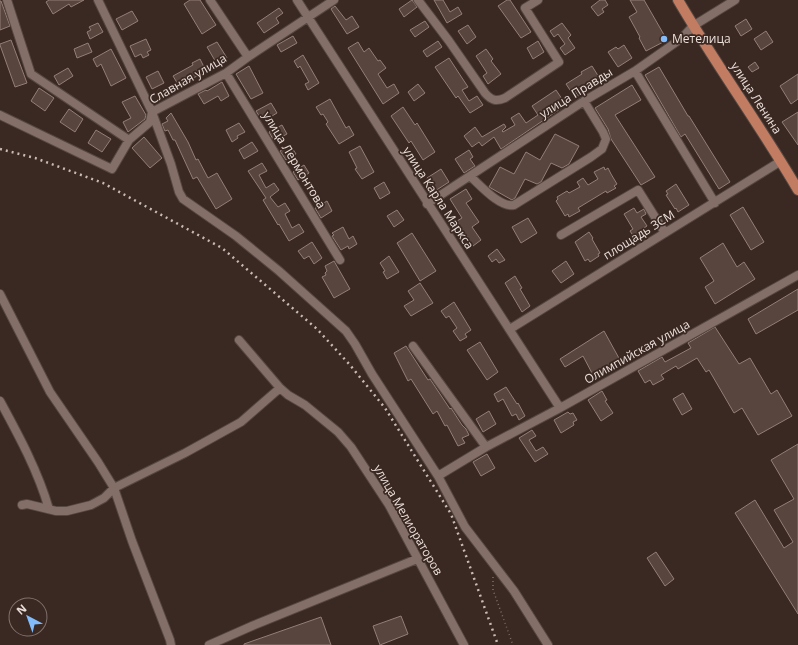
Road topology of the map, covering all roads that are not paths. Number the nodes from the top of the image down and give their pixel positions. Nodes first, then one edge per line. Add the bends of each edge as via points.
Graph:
1 (8, 0) edge
2 (98, 0) edge
3 (210, 0) edge
4 (297, 0) edge
5 (334, 0) edge
6 (418, 0) edge
7 (538, 0) edge
8 (678, 0) edge
9 (735, 0) edge
10 (308, 18) junction
11 (693, 26) junction
12 (248, 56) junction
13 (635, 71) junction
14 (226, 73) junction
15 (584, 102) junction
16 (152, 112) junction
17 (0, 115) edge
18 (129, 140) junction
19 (781, 161) junction
20 (470, 176) junction
21 (798, 190) edge
22 (714, 203) junction
23 (427, 204) junction
24 (665, 233) junction
25 (561, 235) dead end
26 (340, 260) dead end
27 (798, 275) edge
28 (0, 294) edge
29 (510, 329) junction
30 (239, 340) dead end
31 (413, 346) dead end
32 (280, 388) junction
33 (0, 401) edge
34 (560, 408) junction
35 (486, 447) junction
36 (438, 476) junction
37 (114, 488) junction
38 (22, 505) dead end
39 (49, 509) junction
40 (417, 559) junction
41 (171, 645) edge
42 (209, 645) edge
43 (464, 645) edge
44 (548, 645) edge

1 - 18 street via 31,74
2 - 16 street
3 - 12 street
4 - 10 street, улица Карла Маркса
5 - 10 street, Славная улица
6 - 7 street via 485,93 490,99 499,101 559,62 525,8
8 - 11 main road, улица Ленина
9 - 11 street, улица Правды
10 - 12 street, Славная улица
10 - 23 street, улица Карла Маркса
11 - 13 street, улица Правды via 682,38
11 - 19 main road, улица Ленина
12 - 14 street, Славная улица
13 - 15 street, улица Правды
13 - 22 street
14 - 16 street, Славная улица
14 - 26 street, улица Лермонтова
15 - 20 street, улица Правды
15 - 20 street via 606,139 602,149 591,157 509,206 493,197
16 - 18 street, Славная улица via 150,122
16 - 36 street via 183,199 236,236 346,331
17 - 18 street, Славная улица via 112,168
19 - 21 main road, улица Ленина
19 - 22 street, площадь ЗСМ
20 - 23 street, улица Правды
22 - 24 street, площадь ЗСМ
23 - 29 street, улица Карла Маркса
24 - 25 street via 638,190
24 - 29 street, площадь ЗСМ
27 - 34 street, Олимпийская улица
28 - 37 street via 50,392
29 - 34 street, улица Карла Маркса
30 - 32 street, улица Мелиораторов
31 - 35 street
32 - 37 street via 241,422
32 - 40 street, улица Мелиораторов via 338,432 351,447 389,505
33 - 39 street via 43,488
34 - 35 street, Олимпийская улица
35 - 36 street, Олимпийская улица
36 - 44 street via 465,527 514,591
37 - 39 street via 104,498 91,505 67,511
37 - 41 street
38 - 39 street
40 - 42 street
40 - 43 street, улица Мелиораторов

